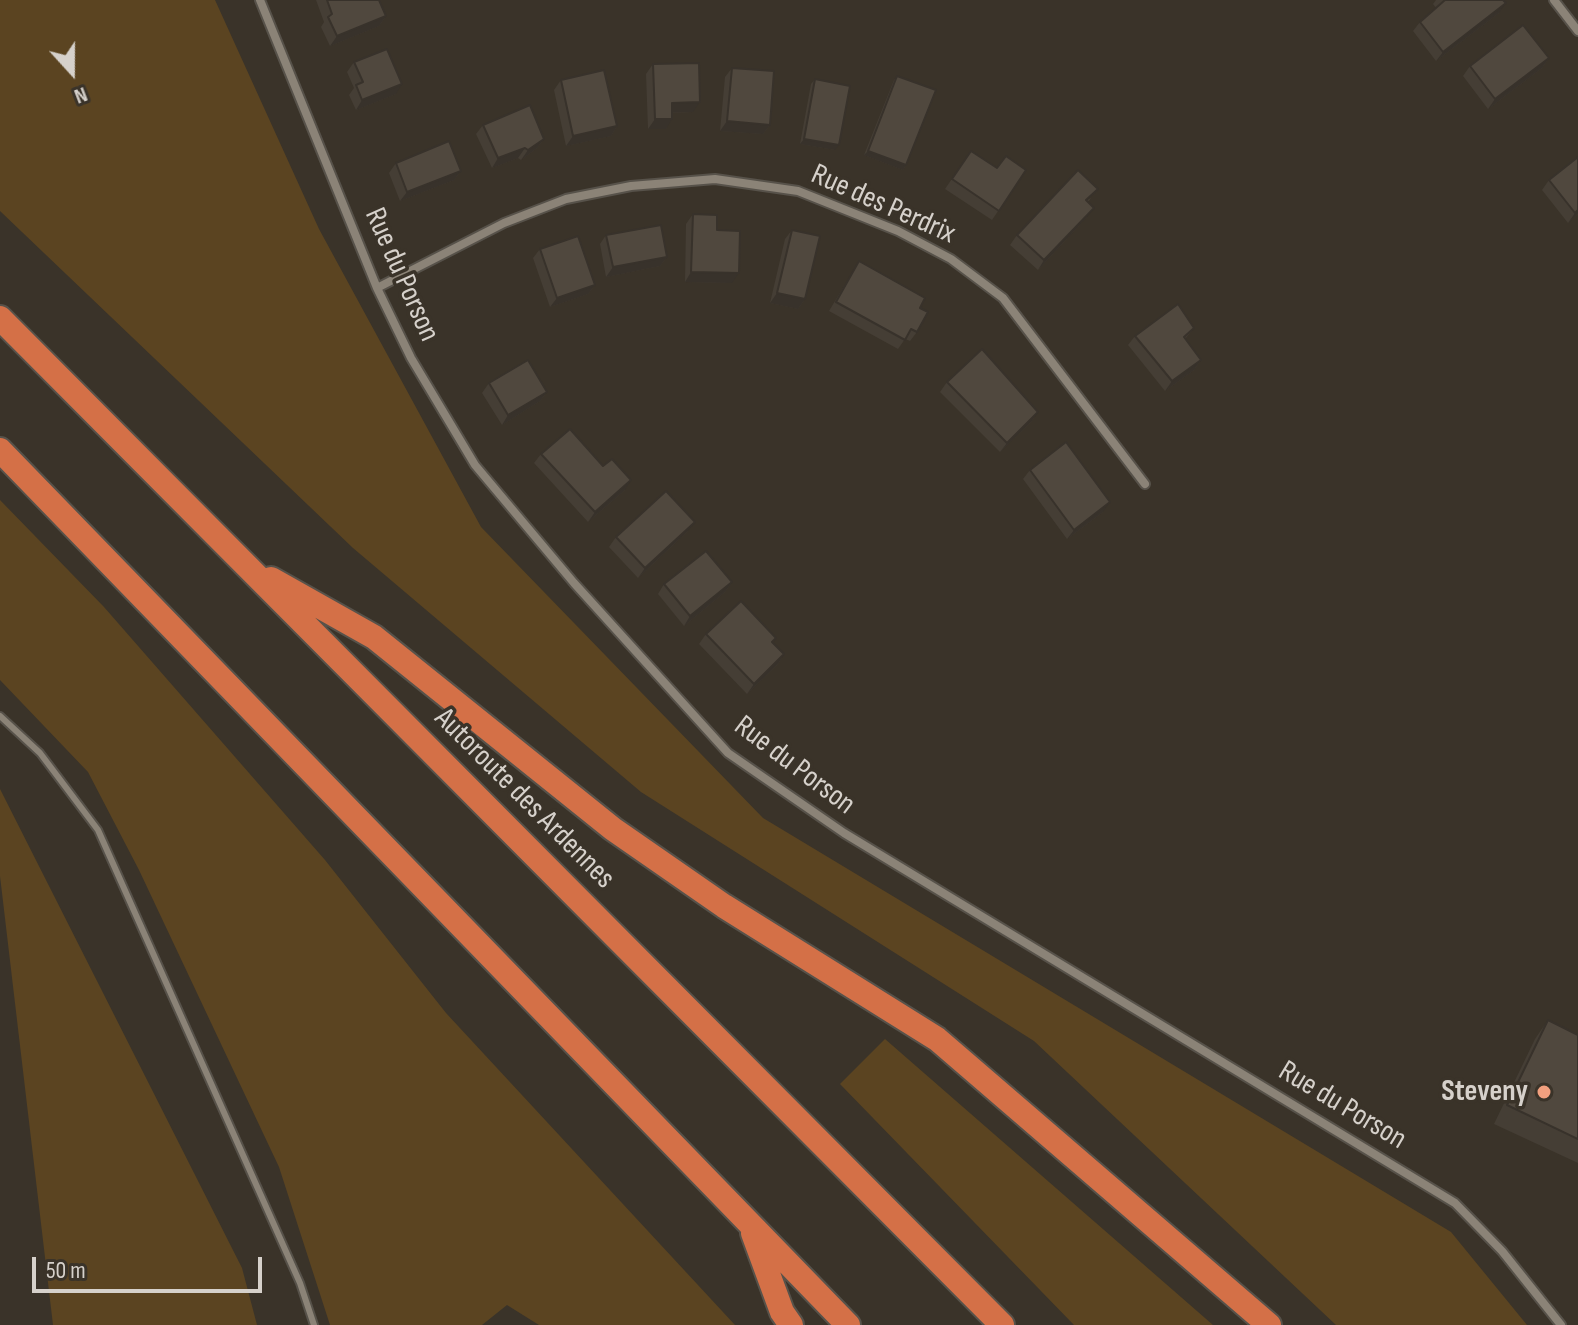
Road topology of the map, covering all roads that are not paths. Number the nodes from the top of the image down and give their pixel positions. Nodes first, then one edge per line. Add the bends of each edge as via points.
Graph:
1 (260, 0) edge
2 (1554, 0) edge
3 (1578, 31) edge
4 (377, 288) junction
5 (0, 318) edge
6 (0, 450) edge
7 (1145, 484) dead end
8 (245, 564) junction
9 (0, 716) edge
10 (749, 1223) junction
11 (314, 1325) edge
12 (791, 1325) edge
13 (848, 1325) edge
14 (1002, 1325) edge
15 (1269, 1325) edge
16 (1561, 1325) edge

1 - 4 street, Rue du Porson
2 - 3 street
4 - 7 street, Rue des Perdrix via 504,223 566,199 631,186 715,179 798,191 898,231 951,259 1003,298
4 - 16 street, Rue du Porson via 411,358 475,465 728,753 844,833 1455,1203
5 - 8 highway, Autoroute des Ardennes
6 - 10 highway
8 - 14 highway, Autoroute des Ardennes
8 - 15 highway via 374,637 613,829 724,906 937,1039
9 - 11 lane via 40,753 98,830
10 - 12 highway
10 - 13 highway

